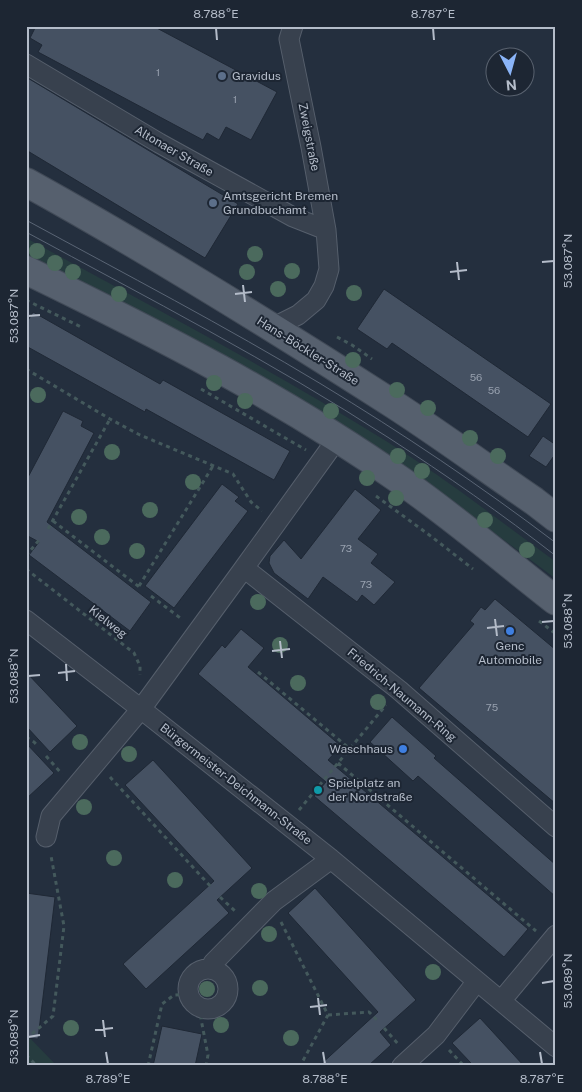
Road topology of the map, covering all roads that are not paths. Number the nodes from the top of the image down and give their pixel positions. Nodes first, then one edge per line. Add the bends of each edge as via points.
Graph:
1 (288, 30) edge
2 (26, 64) edge
3 (26, 182) edge
4 (326, 230) junction
5 (26, 270) edge
6 (272, 328) junction
7 (329, 449) junction
8 (556, 518) edge
9 (244, 568) junction
10 (556, 601) edge
11 (26, 620) edge
12 (141, 709) junction
13 (556, 827) edge
14 (46, 837) road end
15 (331, 859) junction
16 (553, 938) edge
17 (211, 968) junction
18 (477, 981) junction
19 (501, 1001) junction
20 (556, 1046) edge
21 (402, 1066) edge

1 - 4 street, Zweigstraße
2 - 4 street, Altonaer Straße via 167,148 293,217
3 - 6 main road, Hans-Böckler-Straße
4 - 6 street, Zweigstraße via 329,268 324,286 316,300 298,315
5 - 7 main road via 184,349 261,392
6 - 8 main road, Hans-Böckler-Straße via 395,405
7 - 9 street
7 - 10 main road via 410,487
9 - 12 street
9 - 13 street, Friedrich-Naumann-Ring via 399,690
11 - 12 street, Bürgermeister-Deichmann-Straße
12 - 14 street via 51,816
12 - 15 street, Bürgermeister-Deichmann-Straße
15 - 17 street via 272,903
15 - 18 street, Bürgermeister-Deichmann-Straße
16 - 19 street
17 - 17 street via 227,981 227,995 218,1006 205,1008 195,1003 188,987 193,975
18 - 19 street, Bürgermeister-Deichmann-Straße
18 - 21 street via 436,1035
19 - 20 street, Bürgermeister-Deichmann-Straße

